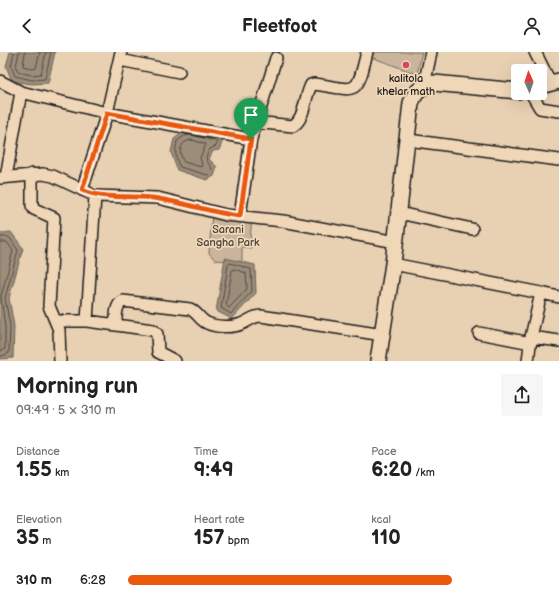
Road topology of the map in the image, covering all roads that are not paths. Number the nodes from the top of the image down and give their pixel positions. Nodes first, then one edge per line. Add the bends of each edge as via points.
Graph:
1 (367, 52) edge
2 (431, 52) edge
3 (535, 52) edge
4 (120, 56) edge
5 (276, 58) dead end
6 (179, 72) dead end
7 (0, 81) edge
8 (550, 83) edge
9 (424, 86) junction
10 (511, 90) edge
11 (21, 92) junction
12 (535, 100) edge
13 (559, 111) edge
14 (107, 113) junction
15 (256, 122) junction
16 (251, 139) junction
17 (408, 140) junction
18 (559, 160) edge
19 (32, 174) junction
20 (3, 177) edge
21 (82, 190) junction
22 (95, 196) junction
23 (399, 214) junction
24 (240, 216) junction
25 (472, 229) dead end
26 (396, 242) junction
27 (393, 264) junction
28 (541, 293) junction
29 (559, 296) edge
30 (56, 321) junction
31 (87, 321) junction
32 (116, 324) junction
33 (479, 334) dead end
34 (383, 335) junction
35 (531, 340) junction
36 (559, 341) edge
37 (60, 361) edge
38 (175, 361) edge
39 (378, 361) edge
40 (528, 361) edge

1 - 15 street via 359,84 354,88 314,84 311,86 301,116 293,126
2 - 9 street
3 - 8 street
4 - 6 street
4 - 14 street
5 - 15 street
7 - 11 street
9 - 10 street via 434,83
9 - 17 street via 411,102
11 - 14 street
11 - 20 street
12 - 13 street via 540,108
14 - 16 street
14 - 21 street
15 - 16 street
16 - 24 street
17 - 18 street
17 - 23 street
19 - 20 street
19 - 21 street via 52,176
19 - 30 street via 32,206 54,218 49,306
21 - 22 street
22 - 24 street via 158,198 226,215
22 - 31 street
23 - 25 street
23 - 26 street
24 - 26 street via 283,221
26 - 27 street
27 - 28 street
27 - 34 street
28 - 29 street
28 - 35 street
30 - 31 street
30 - 37 street via 59,330
31 - 32 street
32 - 34 street via 117,307 122,301 190,309 209,324 232,326 261,316
32 - 38 street via 153,330 157,334 158,352
33 - 35 street
34 - 39 street
35 - 36 street
35 - 40 street

